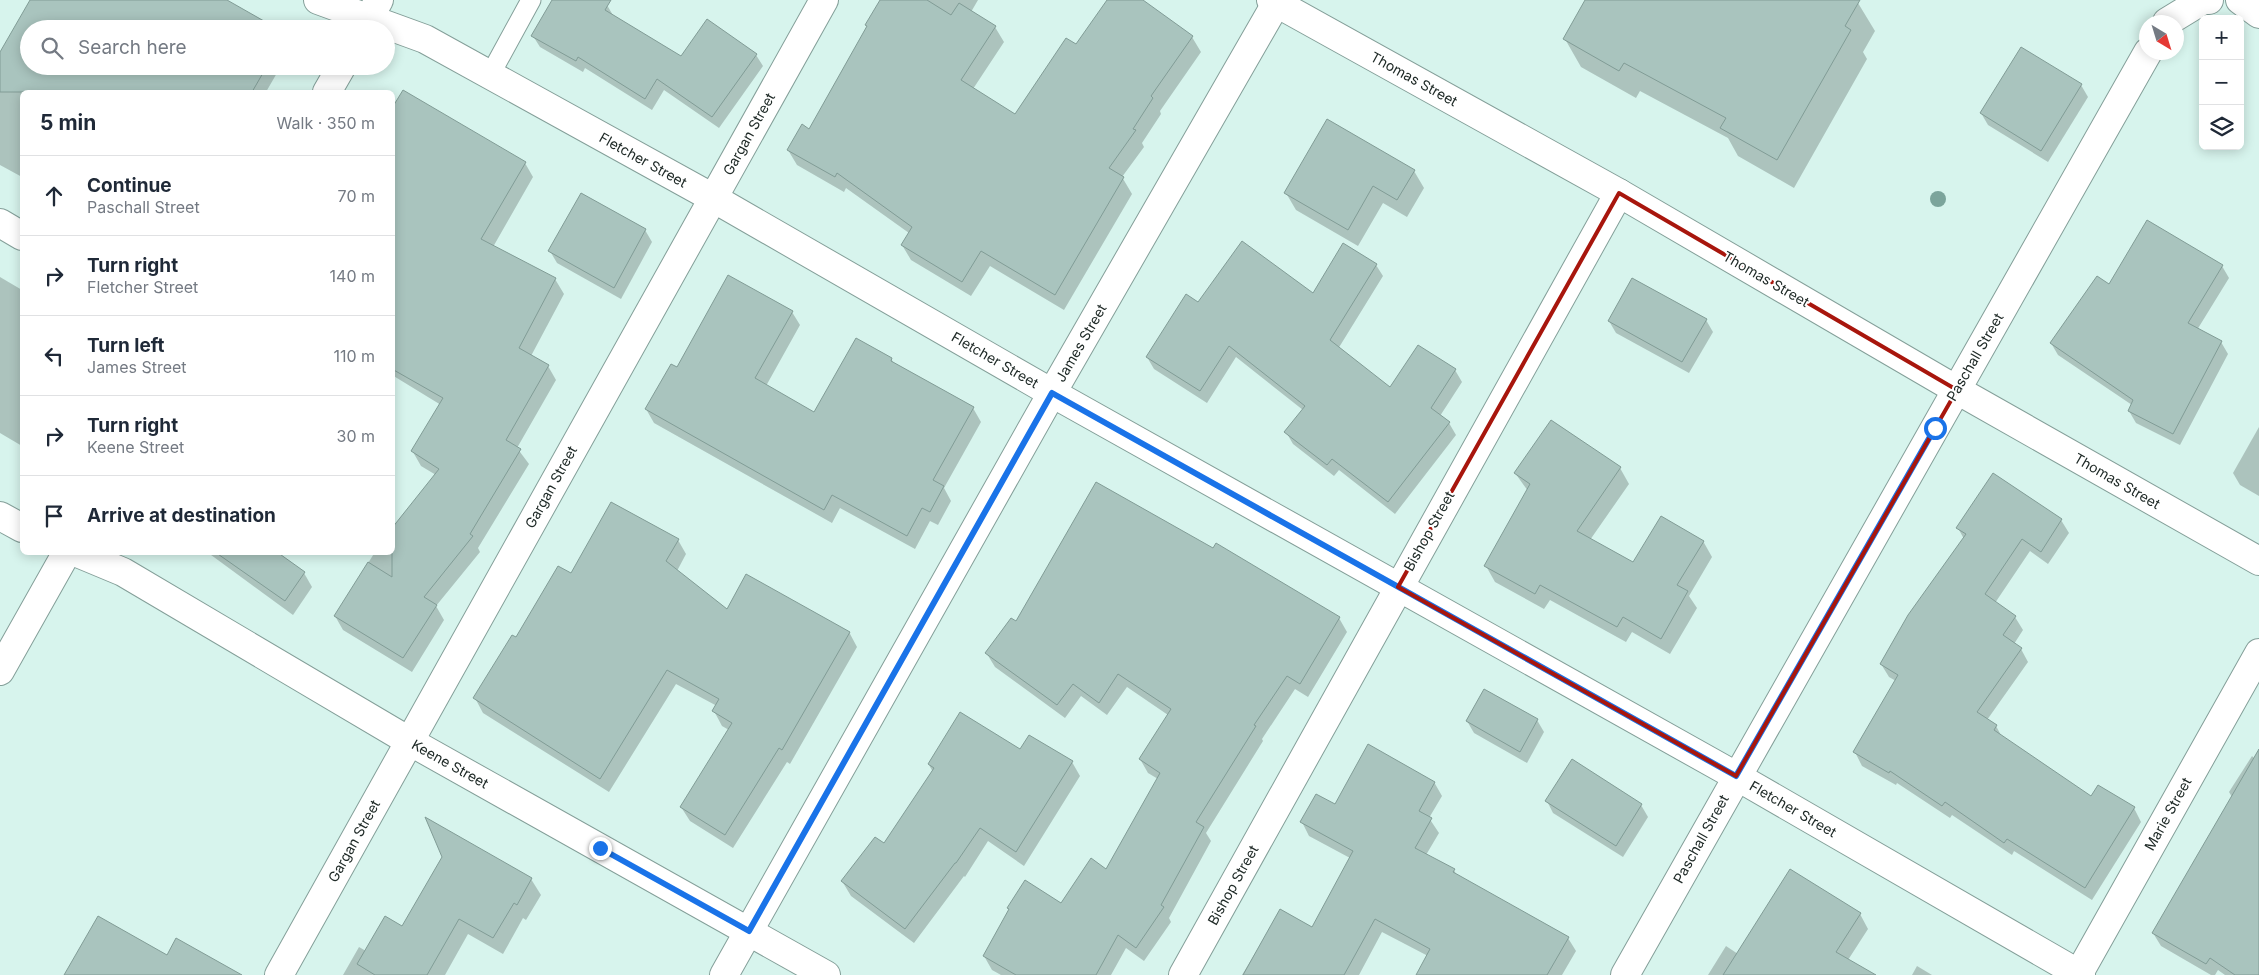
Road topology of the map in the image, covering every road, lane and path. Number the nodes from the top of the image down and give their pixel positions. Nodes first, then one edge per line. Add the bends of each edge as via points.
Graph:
1 (318, 0) edge
2 (530, 0) edge
3 (824, 0) edge
4 (2209, 0) edge
5 (2240, 0) edge
6 (1275, 1) edge
7 (2259, 14) edge
8 (2178, 15) edge
9 (370, 16) edge
10 (395, 26) edge
11 (2143, 60) edge
12 (337, 75) edge
13 (490, 75) junction
14 (328, 90) edge
15 (1619, 193) junction
16 (713, 198) junction
17 (0, 223) edge
18 (20, 235) edge
19 (1957, 390) junction
20 (1052, 393) junction
21 (0, 516) edge
22 (20, 527) edge
23 (65, 555) edge
24 (82, 555) edge
25 (2259, 561) edge
26 (1398, 587) junction
27 (2259, 653) edge
28 (0, 671) edge
29 (409, 741) junction
30 (1736, 776) junction
31 (749, 931) junction
32 (279, 975) edge
33 (724, 975) edge
34 (826, 975) edge
35 (1183, 975) edge
36 (1625, 975) edge
37 (2080, 975) edge

1 - 9 street, Fletcher Street
2 - 13 lane
3 - 16 street, Gargan Street
4 - 8 street via 2203,0
5 - 7 street
6 - 15 street, Thomas Street
6 - 20 street, James Street
10 - 13 street, Fletcher Street
11 - 19 street, Paschall Street
12 - 14 street
13 - 16 street, Fletcher Street
15 - 19 street, Thomas Street
15 - 26 street, Bishop Street
16 - 20 street, Fletcher Street
16 - 29 street, Gargan Street
17 - 18 street
19 - 25 street, Thomas Street
19 - 30 street, Paschall Street
20 - 26 street, Fletcher Street
20 - 31 street, James Street
21 - 22 street
23 - 28 street
24 - 29 street, Keene Street via 123,572
26 - 30 street, Fletcher Street
26 - 35 street, Bishop Street
27 - 37 street, Marie Street
29 - 31 street, Keene Street
29 - 32 street, Gargan Street
30 - 36 street, Paschall Street
30 - 37 street, Fletcher Street
31 - 33 street, James Street
31 - 34 street, Keene Street

